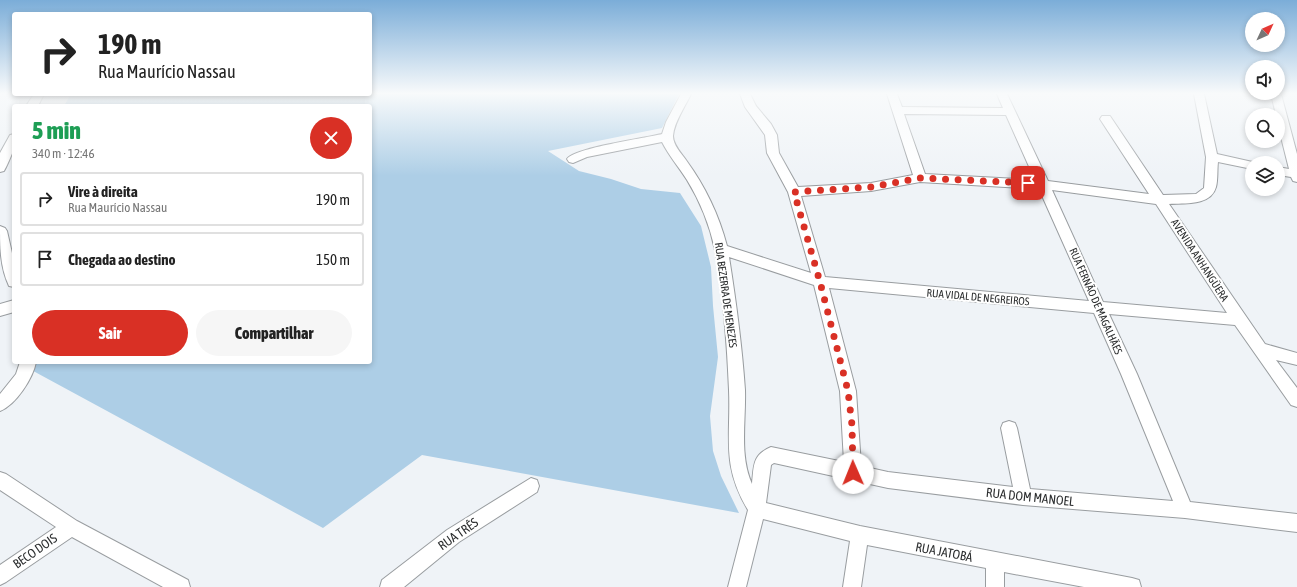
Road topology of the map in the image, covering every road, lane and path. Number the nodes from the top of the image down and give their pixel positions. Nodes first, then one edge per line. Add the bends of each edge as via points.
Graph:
1 (673, 121) edge
2 (763, 121) edge
3 (902, 121) edge
4 (1014, 121) edge
5 (1108, 121) edge
6 (1205, 121) edge
7 (1283, 121) edge
8 (667, 137) junction
9 (12, 142) edge
10 (1212, 157) junction
11 (573, 159) dead end
12 (1, 163) edge
13 (1245, 164) edge
14 (1285, 172) edge
15 (1297, 176) edge
16 (920, 178) junction
17 (1043, 184) junction
18 (794, 192) junction
19 (1161, 200) junction
20 (0, 232) edge
21 (722, 249) junction
22 (12, 277) edge
23 (820, 282) junction
24 (12, 307) edge
25 (1100, 308) junction
26 (0, 310) edge
27 (1239, 320) junction
28 (1261, 349) junction
29 (1297, 359) edge
30 (28, 365) edge
31 (1297, 400) edge
32 (0, 404) edge
33 (1009, 428) dead end
34 (853, 473) junction
35 (0, 480) edge
36 (531, 486) dead end
37 (1024, 497) junction
38 (756, 509) junction
39 (1185, 510) junction
40 (1297, 522) edge
41 (71, 527) junction
42 (860, 535) junction
43 (995, 562) junction
44 (0, 576) edge
45 (181, 587) edge
46 (389, 587) edge
47 (737, 587) edge
48 (852, 587) edge
49 (995, 587) edge
50 (1132, 587) edge

1 - 8 street
2 - 18 street via 771,135 773,153
3 - 16 street
4 - 17 street, RUA FERNÃO DE MAGALHÃES
5 - 19 street, AVENIDA ANHANGÜERA
6 - 10 street
7 - 15 street
8 - 11 street via 584,154
8 - 21 street, RUA BEZERRA DE MENEZES via 700,193
9 - 12 street
10 - 13 street
10 - 19 street via 1210,188 1207,193 1198,198
14 - 15 street
16 - 17 street
16 - 18 street via 864,188
17 - 19 street
17 - 25 street, RUA FERNÃO DE MAGALHÃES
18 - 23 street
19 - 27 street, AVENIDA ANHANGÜERA
20 - 22 street
21 - 23 street, RUA VIDAL DE NEGREIROS
21 - 38 street, RUA BEZERRA DE MENEZES via 737,391 736,460 740,480
23 - 25 street, RUA VIDAL DE NEGREIROS
23 - 34 street via 848,391
24 - 26 street
25 - 27 street, RUA VIDAL DE NEGREIROS
25 - 39 street, RUA FERNÃO DE MAGALHÃES
27 - 28 street, AVENIDA ANHANGÜERA
28 - 29 street
28 - 31 street, AVENIDA ANHANGÜERA
30 - 32 street via 12,392
33 - 37 street
34 - 37 street, RUA DOM MANOEL via 888,480
34 - 38 street, RUA DOM MANOEL via 777,455 767,458 762,464
35 - 41 street
36 - 46 street, RUA TRÊS via 453,536
37 - 39 street, RUA DOM MANOEL
38 - 42 street, RUA JATOBÁ
38 - 47 street
39 - 40 street, RUA DOM MANOEL
41 - 44 street, BECO DOIS
41 - 45 street
42 - 43 street, RUA JATOBÁ
42 - 48 street
43 - 49 street
43 - 50 street, RUA JATOBÁ

